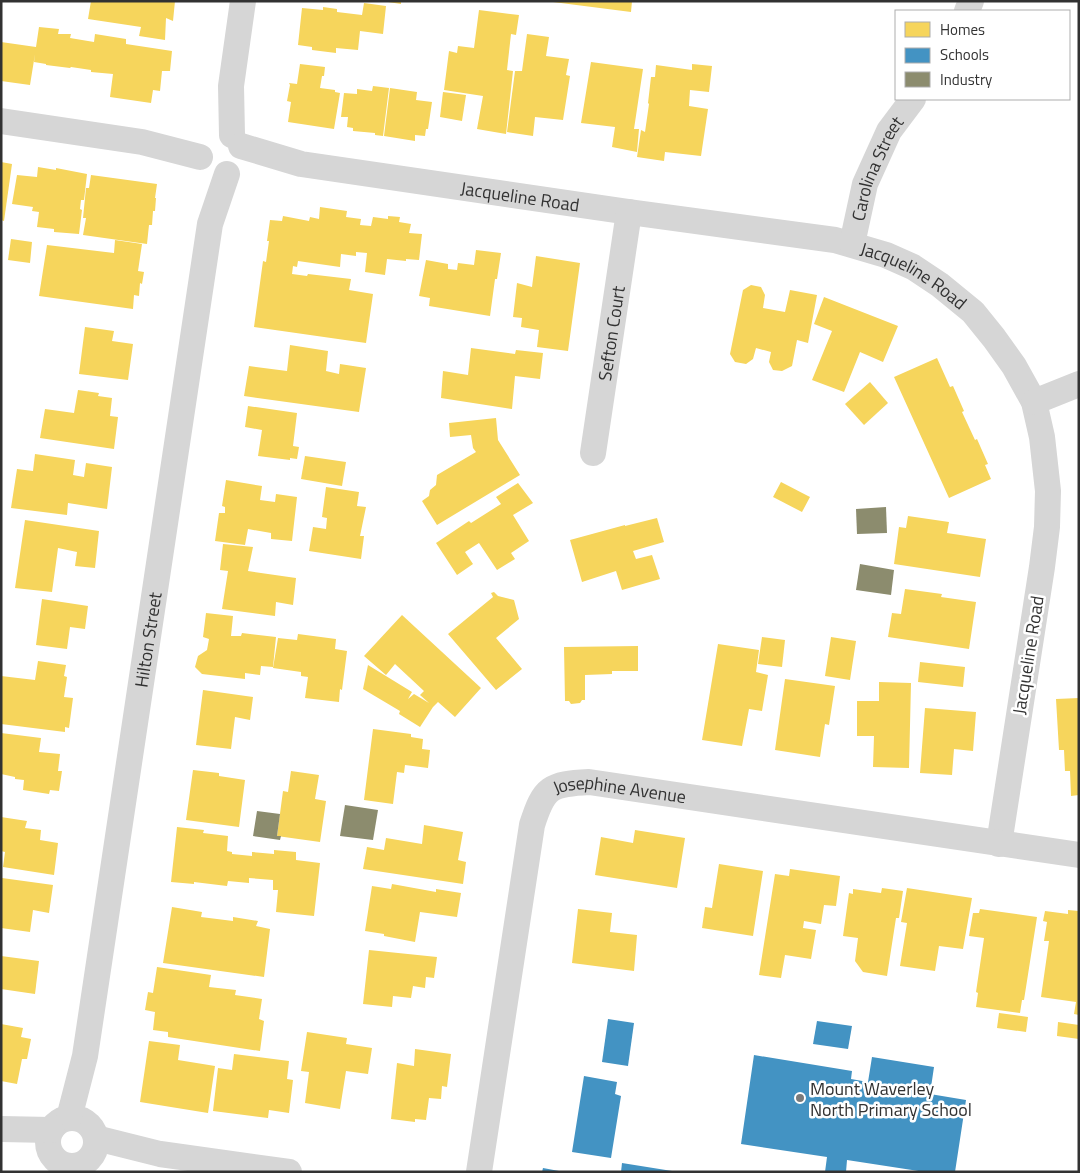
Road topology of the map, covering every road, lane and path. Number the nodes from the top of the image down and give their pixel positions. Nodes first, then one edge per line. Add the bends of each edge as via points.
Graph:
1 (243, 1) edge
2 (912, 100) edge
3 (1, 121) edge
4 (221, 153) junction
5 (629, 212) junction
6 (852, 244) junction
7 (1079, 384) edge
8 (1034, 402) junction
9 (593, 453) dead end
10 (999, 844) junction
11 (1079, 855) edge
12 (1, 1131) edge
13 (72, 1148) edge
14 (289, 1172) edge
15 (479, 1172) edge

1 - 4 street, Hilton Street
2 - 6 street, Carolina Street via 889,131 865,184
3 - 4 street, Jacqueline Road
4 - 5 street, Jacqueline Road
4 - 13 street, Hilton Street
5 - 6 street, Jacqueline Road
5 - 9 street, Sefton Court
6 - 8 street, Jacqueline Road via 913,267 973,312 1014,366
7 - 8 street
8 - 10 street, Jacqueline Road via 1046,467 1047,527
10 - 11 street, Josephine Avenue
10 - 15 street, Josephine Avenue via 589,782 566,783 551,788 538,805 532,824
12 - 13 street
13 - 14 street via 160,1154

